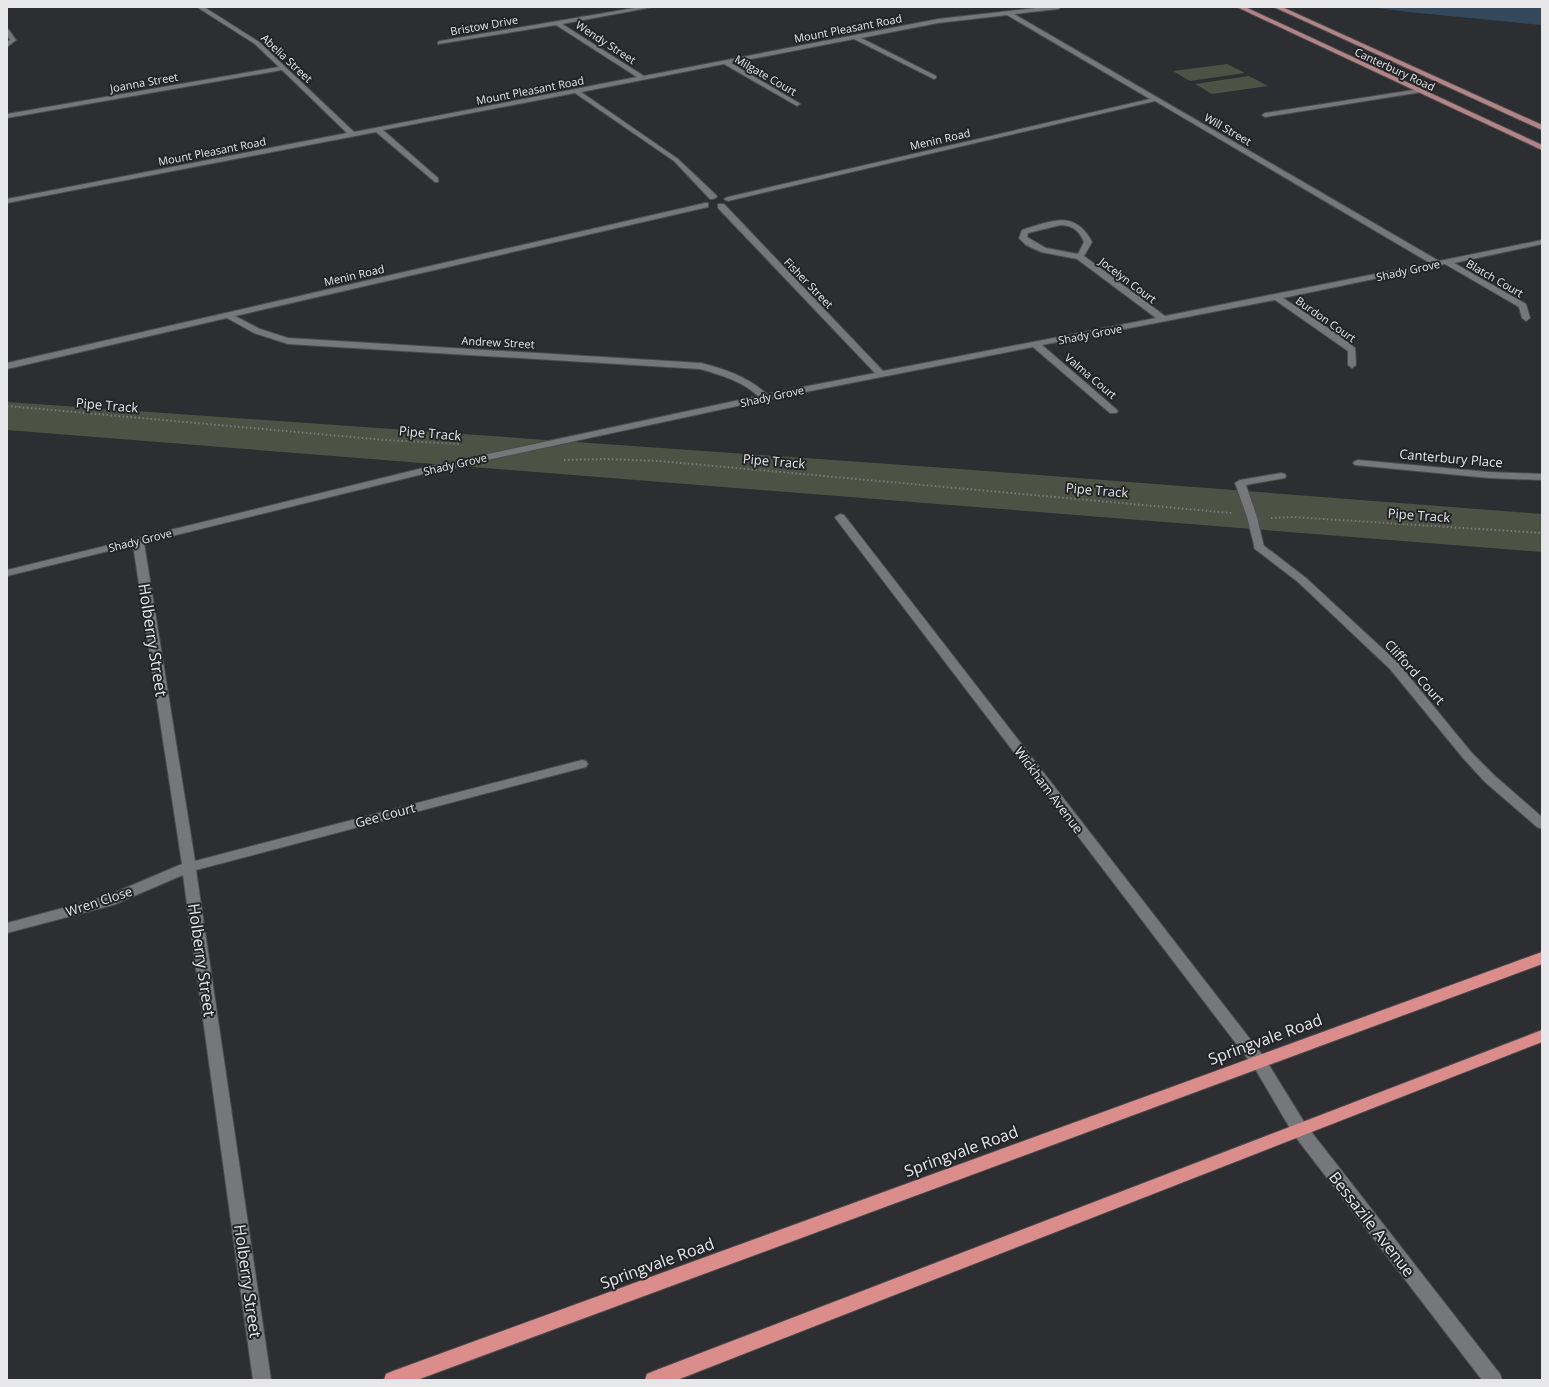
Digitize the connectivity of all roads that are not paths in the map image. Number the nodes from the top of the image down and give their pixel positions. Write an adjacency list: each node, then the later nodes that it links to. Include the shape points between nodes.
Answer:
1 (200, 7): 13 (street, Abelia Street, via 257,43)
2 (650, 7): 7 (street, Bristow Drive)
3 (1058, 7): 6 (street, Mount Pleasant Road)
4 (1240, 7): 17 (main road, Canterbury Road)
5 (1277, 7): 22 (main road, Canterbury Road)
6 (1008, 12): 9 (street, Mount Pleasant Road, via 938,21); 18 (street, Will Street)
7 (557, 23): 10 (street, Bristow Drive); 15 (street, Wendy Street)
8 (7, 31): 11 (street, via 13,40)
9 (855, 37): 12 (street, Mount Pleasant Road); 14 (street)
10 (440, 43)
11 (7, 45)
12 (725, 62): 15 (street, Mount Pleasant Road); 19 (street, Milgate Court)
13 (284, 68): 21 (street, Joanna Street); 24 (street, Abelia Street)
14 (934, 77)
15 (643, 78): 16 (street, Mount Pleasant Road)
16 (576, 91): 23 (street, Mount Pleasant Road); 27 (street, via 676,160)
17 (1420, 91): 20 (street); 25 (main road, Canterbury Road)
18 (1157, 99): 28 (street, Menin Road); 34 (street, Will Street)
19 (797, 104)
20 (1265, 115)
21 (7, 116)
22 (1542, 128)
23 (377, 129): 24 (street, Mount Pleasant Road); 26 (street)
24 (352, 134): 29 (street, Mount Pleasant Road)
25 (1542, 148)
26 (435, 180)
27 (713, 197): 28 (street); 30 (street, via 704,201)
28 (728, 199): 31 (street, via 729,203)
29 (7, 201)
30 (705, 204): 31 (street); 36 (street, Menin Road)
31 (721, 206): 42 (street, Fisher Street)
32 (1542, 242): 34 (street, Shady Grove)
33 (1080, 257): 33 (street, Jocelyn Court, via 1044,250 1023,238 1026,232 1058,222 1077,225 1082,228 1088,242); 38 (street, Jocelyn Court)
34 (1442, 263): 35 (street, Shady Grove); 37 (street, Blatch Court, via 1523,306)
35 (1276, 297): 38 (street, Shady Grove); 40 (street, Burdon Court, via 1352,350)
36 (228, 315): 41 (street, Menin Road); 43 (street, Andrew Street, via 243,326 266,336 288,341 701,366 731,375 755,387)
37 (1526, 318)
38 (1162, 319): 39 (street, Shady Grove)
39 (1035, 344): 42 (street, Shady Grove); 44 (street, Valma Court)
40 (1352, 365)
41 (7, 366)
42 (881, 374): 43 (street, Shady Grove)
43 (765, 397): 49 (street, Shady Grove, via 427,470)
44 (1113, 411)
45 (1358, 463): 47 (street, Canterbury Place, via 1489,475)
46 (1281, 476): 52 (street, Clifford Court, via 1240,483 1259,547 1302,580 1394,666 1490,779)
47 (1542, 477)
48 (840, 516): 57 (street, Wickham Avenue)
49 (138, 541): 50 (street, Shady Grove); 53 (street, Holberry Street)
50 (7, 573)
51 (582, 764): 53 (street, Gee Court)
52 (1542, 824)
53 (189, 867): 54 (street, Wren Close, via 108,901); 59 (street, Holberry Street)
54 (7, 928)
55 (1542, 958): 57 (highway, Springvale Road)
56 (1542, 1036): 58 (highway)
57 (1259, 1062): 58 (street, Bessazile Avenue); 60 (highway, Springvale Road)
58 (1300, 1130): 61 (highway); 62 (street, Bessazile Avenue)
59 (262, 1380)
60 (394, 1380)
61 (654, 1380)
62 (1493, 1380)

